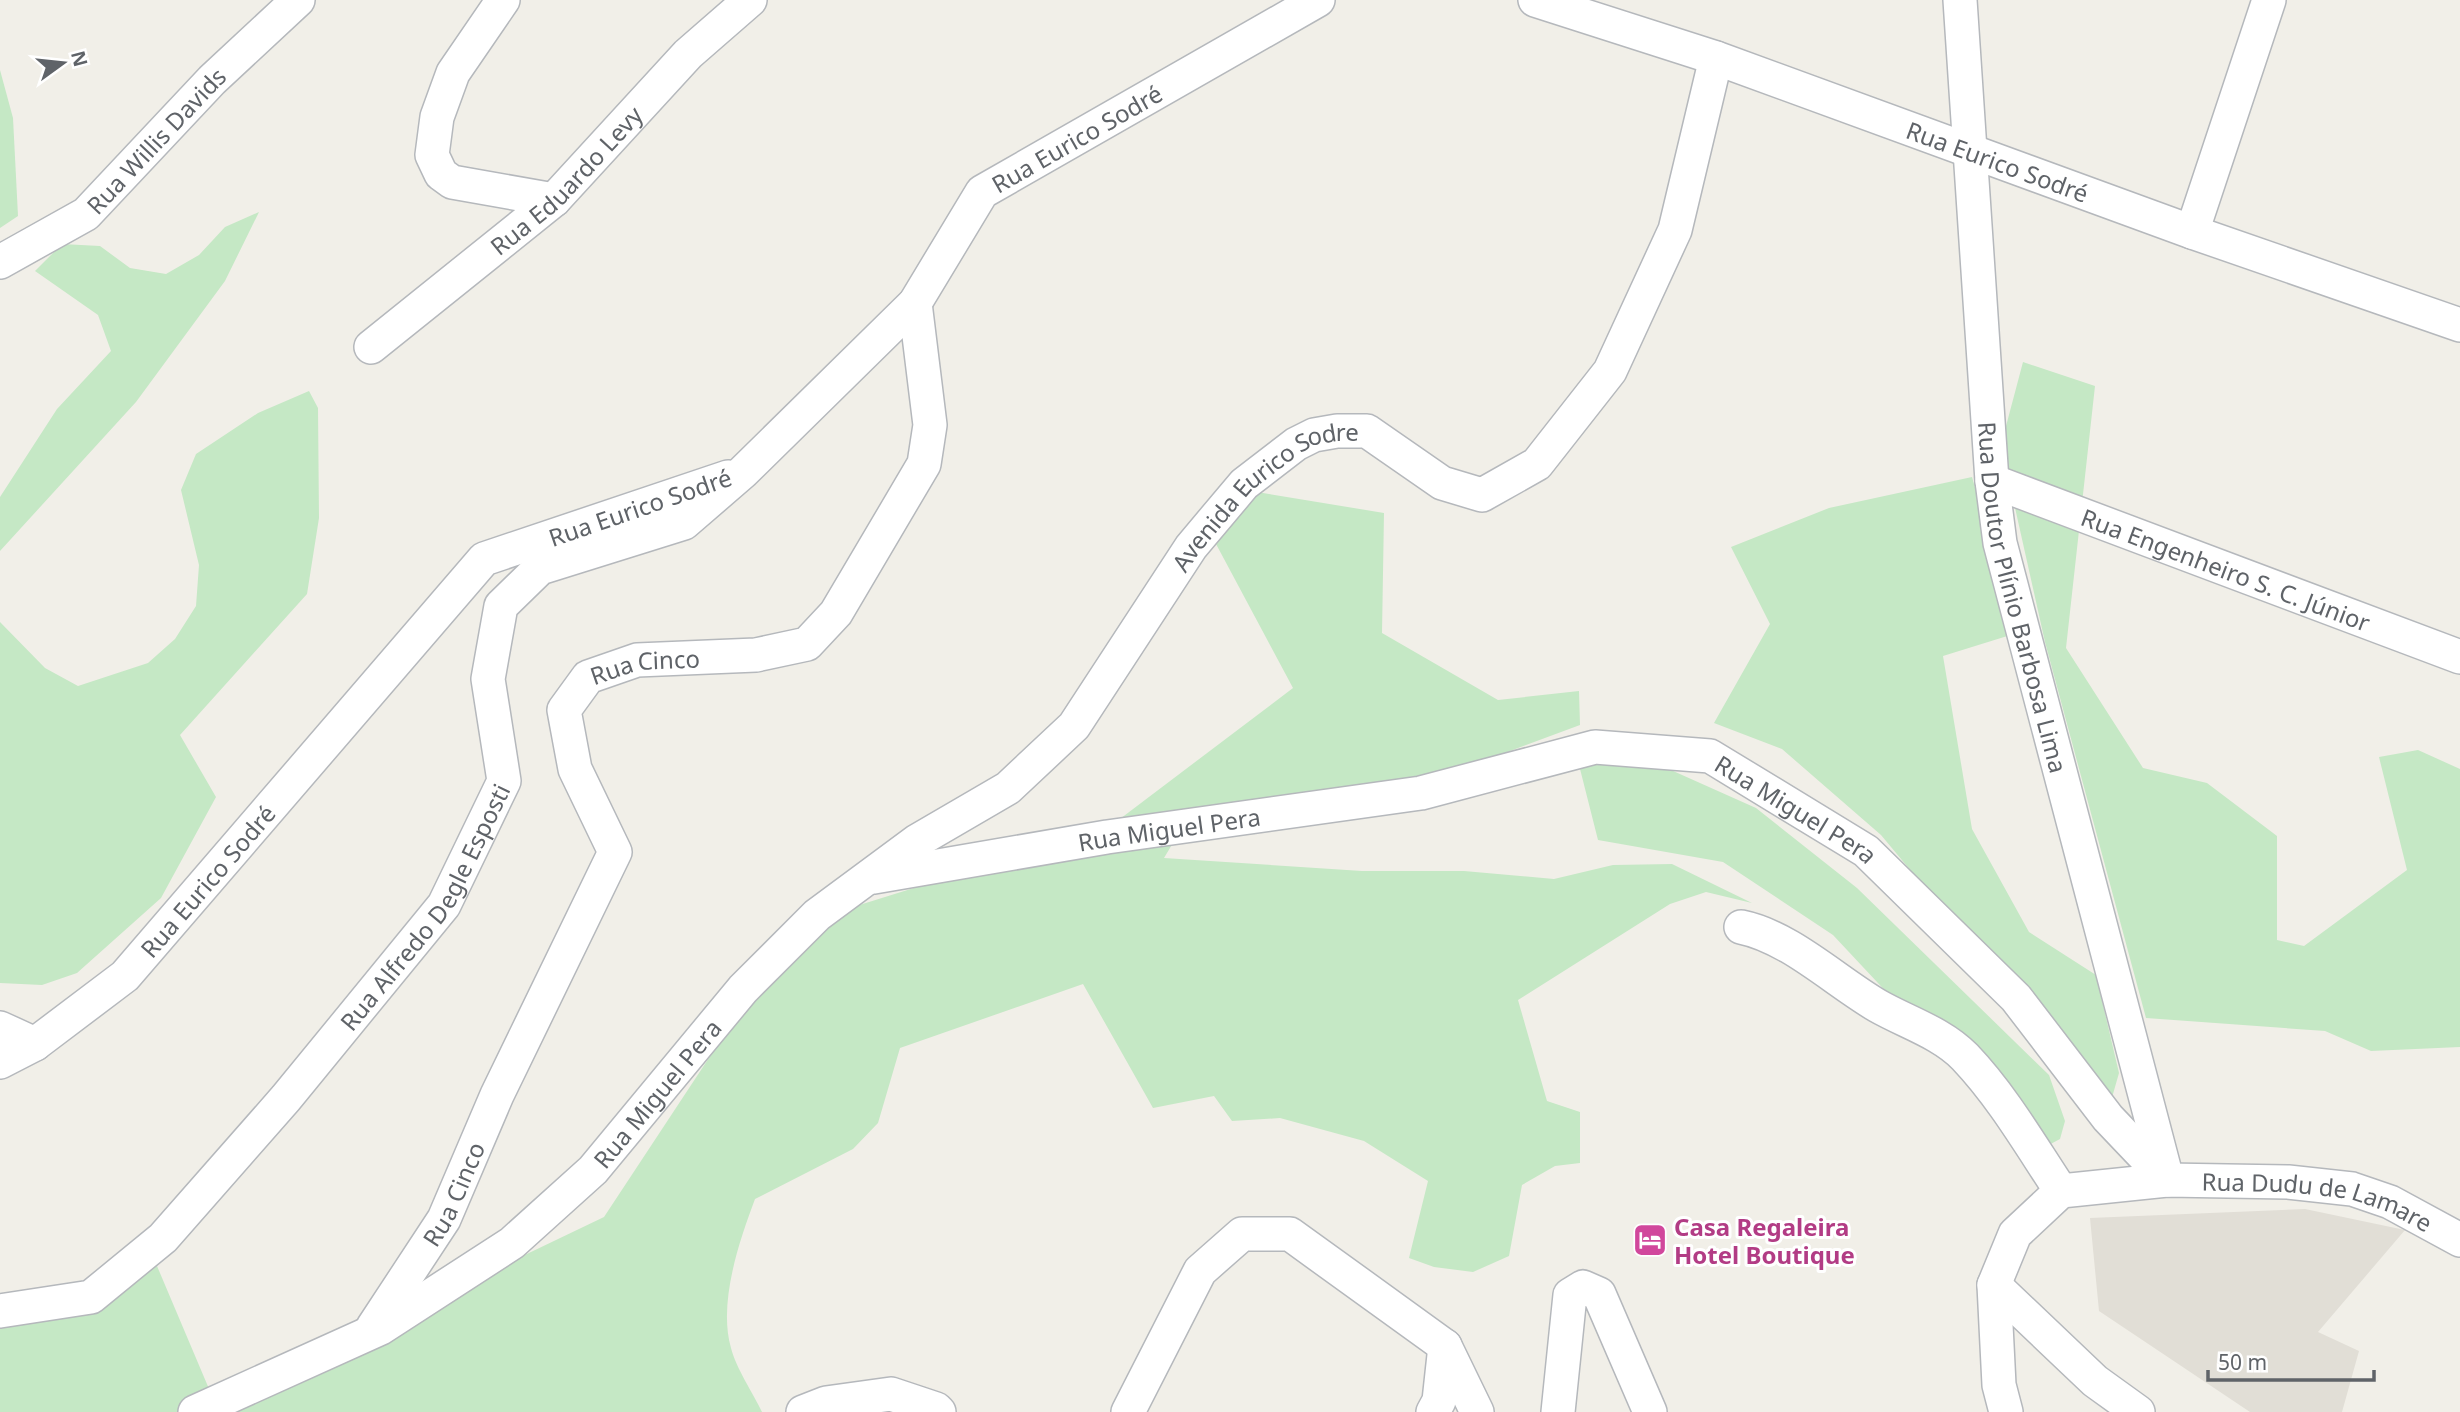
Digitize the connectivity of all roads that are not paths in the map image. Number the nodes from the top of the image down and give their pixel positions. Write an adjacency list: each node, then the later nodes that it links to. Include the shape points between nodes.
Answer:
1 (298, 0): 12 (street, Rua Willis Davids, via 212,80 86,214)
2 (502, 0): 10 (street, via 453,74 437,117 432,155 441,174 452,182)
3 (750, 0): 10 (street, Rua Eduardo Levy, via 688,54)
4 (1318, 0): 13 (street, Rua Eurico Sodré, via 982,191)
5 (1535, 0): 8 (street, Rua Eurico Sodré)
6 (1960, 0): 9 (street, Rua Doutor Plínio Barbosa Lima)
7 (2269, 0): 11 (street)
8 (1716, 58): 9 (street, Rua Eurico Sodré); 19 (street, Avenida Eurico Sodre, via 1675,230 1610,370 1537,464 1482,495 1442,483 1367,431 1314,435 1296,444 1244,484 1191,547 1074,726 1008,788 917,841)
9 (1970, 151): 11 (street, Rua Eurico Sodré); 17 (street, Rua Doutor Plínio Barbosa Lima)
10 (554, 200): 15 (street, Rua Eduardo Levy)
11 (2192, 232): 14 (street, Rua Eurico Sodré)
12 (0, 262)
13 (915, 303): 16 (street, Rua Eurico Sodré); 29 (street, Rua Cinco, via 930,425 924,464 836,613 807,643 756,656 637,660 588,677 565,710 575,769 614,852 496,1095 444,1219)
14 (2460, 325)
15 (371, 346)
16 (743, 472): 22 (street, Rua Eurico Sodré, via 484,559 125,976); 28 (street, Rua Alfredo Degle Esposti, via 684,523 540,568 501,606 488,679 503,781 444,905 286,1098 163,1238 91,1297)
17 (1992, 481): 18 (street, Rua Engenheiro S. C. Júnior); 24 (street, Rua Doutor Plínio Barbosa Lima, via 2000,542)
18 (2460, 657)
19 (867, 878): 24 (street, Rua Miguel Pera, via 1107,837 1421,793 1595,747 1710,756 1866,851 2016,998 2108,1118); 29 (street, Rua Miguel Pera, via 817,915 743,989 593,1170 512,1243)
20 (1741, 927): 25 (street, via 1769,936 1964,1056 2010,1112)
21 (0, 1028): 22 (street)
22 (35, 1044): 23 (street, Rua Eurico Sodré)
23 (0, 1062)
24 (2167, 1180): 25 (street, Rua Dudu de Lamare); 26 (street, Rua Dudu de Lamare, via 2288,1182 2352,1189 2390,1202)
25 (2061, 1191): 27 (street, via 2015,1234)
26 (2460, 1240)
27 (1994, 1285): 39 (street, via 1999,1385); 40 (street, via 2095,1381)
28 (0, 1311)
29 (368, 1334): 31 (street, Rua Miguel Pera)
30 (1445, 1346): 34 (street, via 1290,1234 1242,1234 1200,1270); 35 (street, via 1439,1401); 36 (street)
31 (195, 1412)
32 (803, 1412): 33 (street, via 826,1403 891,1394)
33 (939, 1412)
34 (1128, 1412)
35 (1433, 1412)
36 (1476, 1412)
37 (1558, 1412): 38 (street, via 1570,1295 1583,1287 1599,1294)
38 (1650, 1412)
39 (2006, 1412)
40 (2138, 1412)

